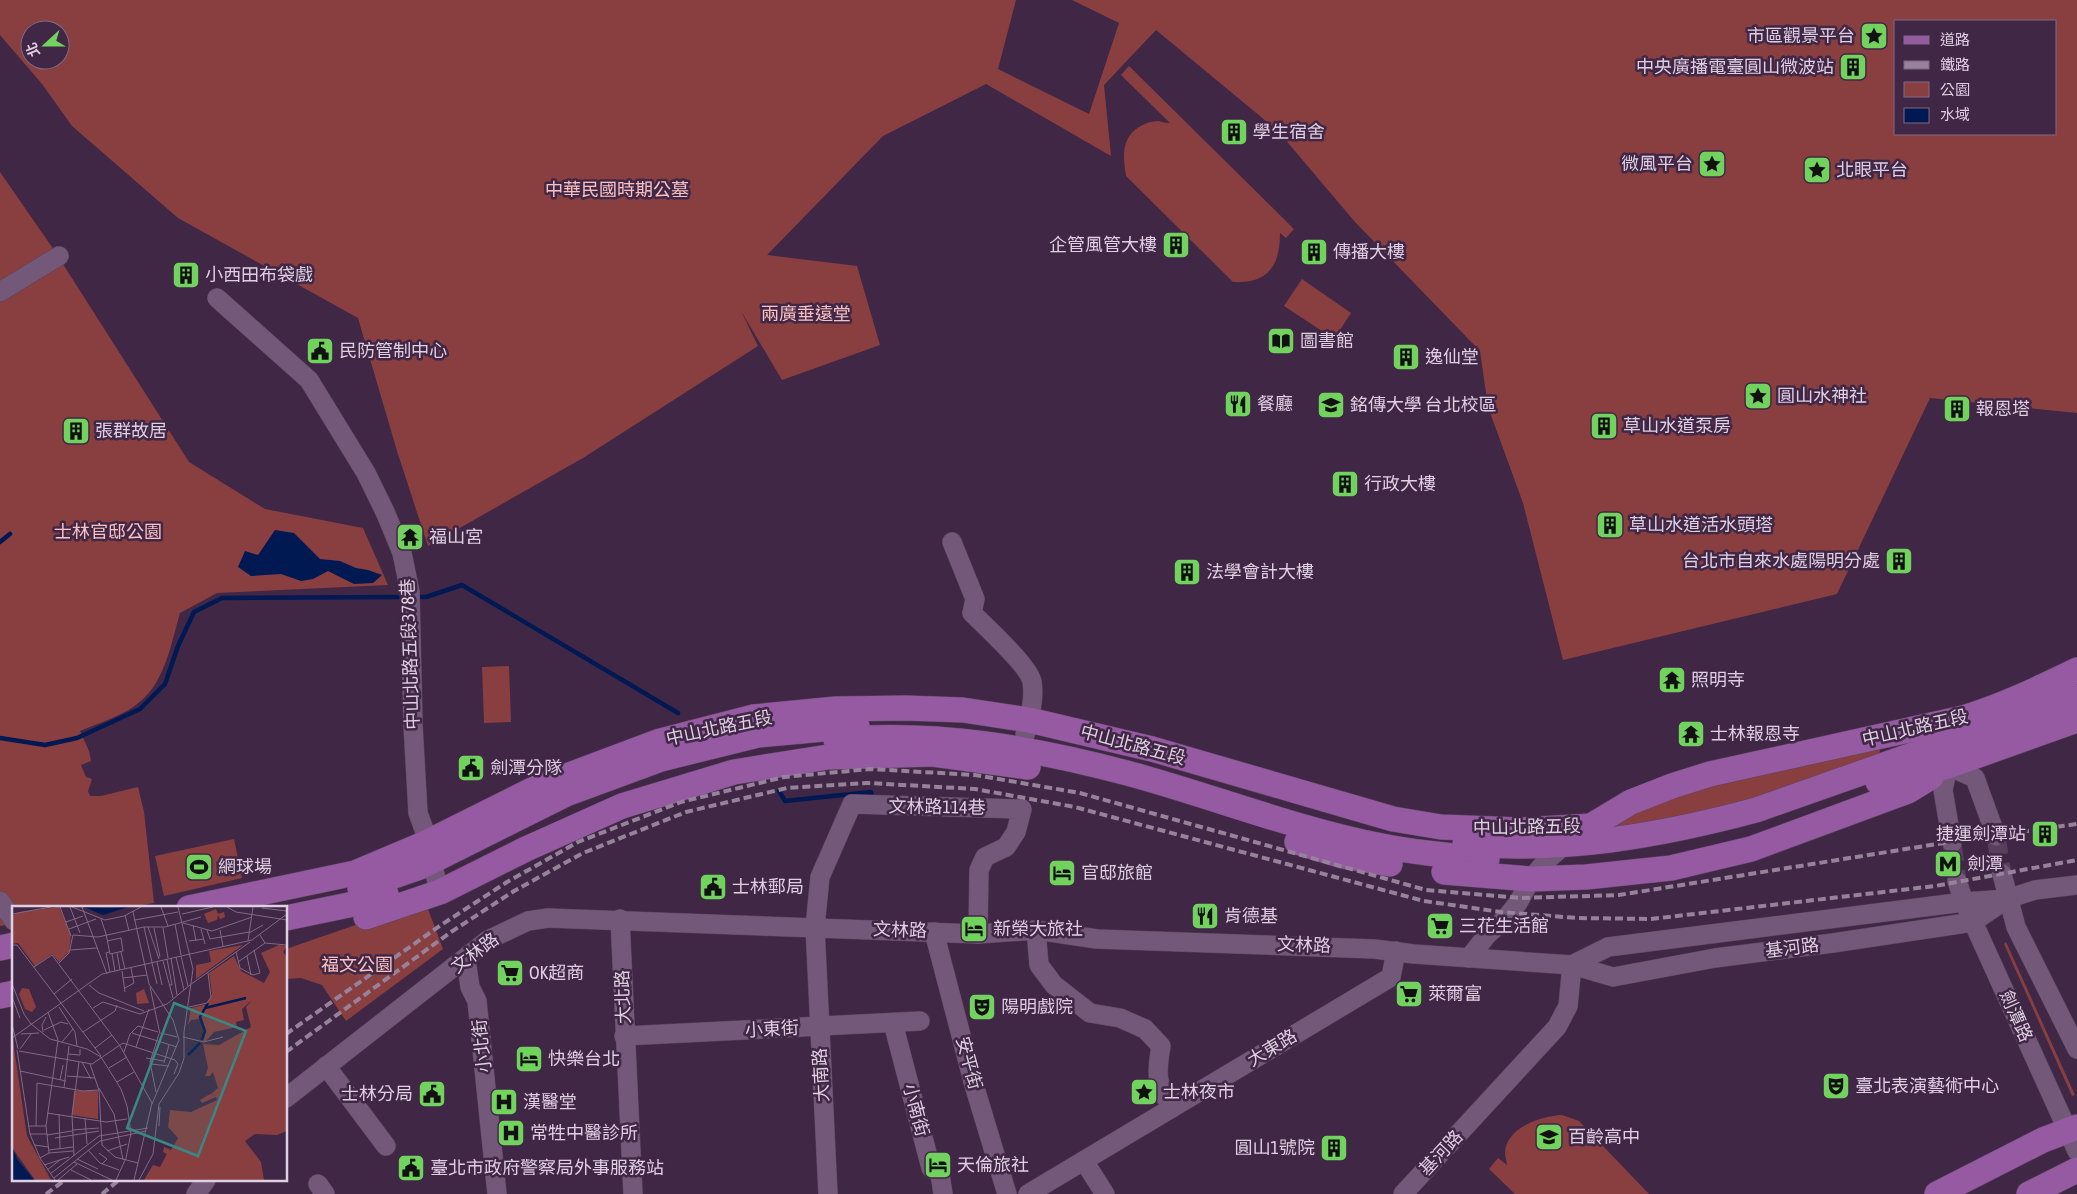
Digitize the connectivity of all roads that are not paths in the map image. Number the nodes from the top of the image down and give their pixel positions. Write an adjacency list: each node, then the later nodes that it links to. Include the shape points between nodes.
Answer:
1 (59, 256): 2 (street)
2 (0, 292)
3 (217, 298): 16 (street, 中山北路五段378巷, via 309,380 366,472 402,553 410,597 418,813)
4 (952, 542): 8 (street, via 975,599 972,613 1025,668 1032,680 1034,698)
5 (2077, 670): 9 (main road, 中山北路五段, via 1987,711)
6 (2077, 697): 9 (main road, 中山北路五段)
7 (2077, 720): 9 (main road, 中山北路五段)
8 (1027, 727): 12 (main road, 中山北路五段, via 1152,749 1393,819 1441,827 1521,830); 15 (main road, 中山北路五段, via 1131,761 1378,832); 16 (main road, 中山北路五段, via 964,710 836,709 753,717 660,741 540,786 504,806)
9 (1941, 746): 12 (main road, 中山北路五段, via 1710,774 1631,802); 13 (street, via 1975,778); 14 (street); 15 (main road, 中山北路五段, via 1756,810); 18 (main road, 中山北路五段, via 1908,791 1751,849 1662,869)
10 (761, 758): 15 (main road, 中山北路五段, via 852,738 896,737 993,744 1127,773 1381,846 1431,855 1508,860); 16 (main road, 中山北路五段, via 740,752 662,773); 18 (main road, 中山北路五段, via 934,754 1037,768 1137,794 1343,856 1433,871)
11 (852, 804): 30 (street, 大南路, via 820,877); 34 (street, 文林路114巷, via 1022,809 1016,832 1006,847 985,857 979,870)
12 (1591, 826): 15 (street)
13 (1996, 836)
14 (1952, 843)
15 (1554, 853): 18 (street)
16 (434, 868): 24 (main road, 中山北路五段, via 356,873); 25 (main road, 中山北路五段); 27 (main road, 中山北路五段, via 363,902); 33 (main road, 中山北路五段, via 367,917)
17 (2002, 874): 21 (street)
18 (1531, 879): 36 (street, via 1518,903)
19 (1958, 881): 23 (street, 劍潭路)
20 (2077, 885): 21 (street, 基河路, via 2035,890)
21 (2007, 899): 23 (street, 基河路); 29 (street, 基河路); 43 (street, via 2016,928)
22 (0, 901): 26 (street)
23 (1964, 902): 29 (street, 劍潭路); 38 (street, 基河路, via 1608,947)
24 (199, 906)
25 (276, 906)
26 (12, 918)
27 (288, 918)
28 (620, 919): 30 (street, 文林路); 37 (street, 文林路, via 548,918 528,921 488,940); 42 (street, 大北路)
29 (1973, 922): 38 (street, 基河路, via 1715,958 1613,977); 47 (street, 劍潭路)
30 (815, 927): 32 (street, 文林路); 41 (street, 大南路)
31 (1036, 930): 34 (street, 文林路); 35 (street, 文林路, via 1097,939 1374,948); 46 (street, via 1039,965 1054,984 1090,1014 1120,1018 1145,1029 1161,1046 1160,1090)
32 (934, 932): 34 (street, 文林路); 57 (street, 安平街)
33 (288, 934)
34 (978, 934)
35 (1396, 952): 36 (street, 文林路); 46 (street, 大東路, via 1391,977)
36 (1469, 958): 38 (street, 文林路)
37 (466, 959): 44 (street, 文林路); 53 (street, 小北街, via 470,987 477,1001)
38 (1572, 965): 60 (street, 基河路, via 1568,1006 1557,1028)
39 (920, 1021): 40 (street, 小東街)
40 (893, 1023): 41 (street, 小東街); 56 (street, 小南街, via 932,1168 940,1174)
41 (819, 1027): 42 (street, 小東街); 55 (street, 大南路)
42 (624, 1036): 54 (street, 大北路)
43 (2077, 1049)
44 (326, 1066): 45 (street, 文林路); 48 (street)
45 (288, 1096)
46 (1172, 1108): 49 (street, 大東路)
47 (2074, 1136): 61 (main road, via 2043,1140)
48 (386, 1146)
49 (1084, 1161): 58 (street, 大東路); 59 (street)
50 (2077, 1170): 62 (main road)
51 (205, 1182): 52 (street)
52 (196, 1194)
53 (496, 1194)
54 (634, 1194)
55 (828, 1194)
56 (944, 1194)
57 (1007, 1194)
58 (1028, 1194)
59 (1104, 1194)
60 (1403, 1194)
61 (1937, 1194)
62 (2029, 1194)

